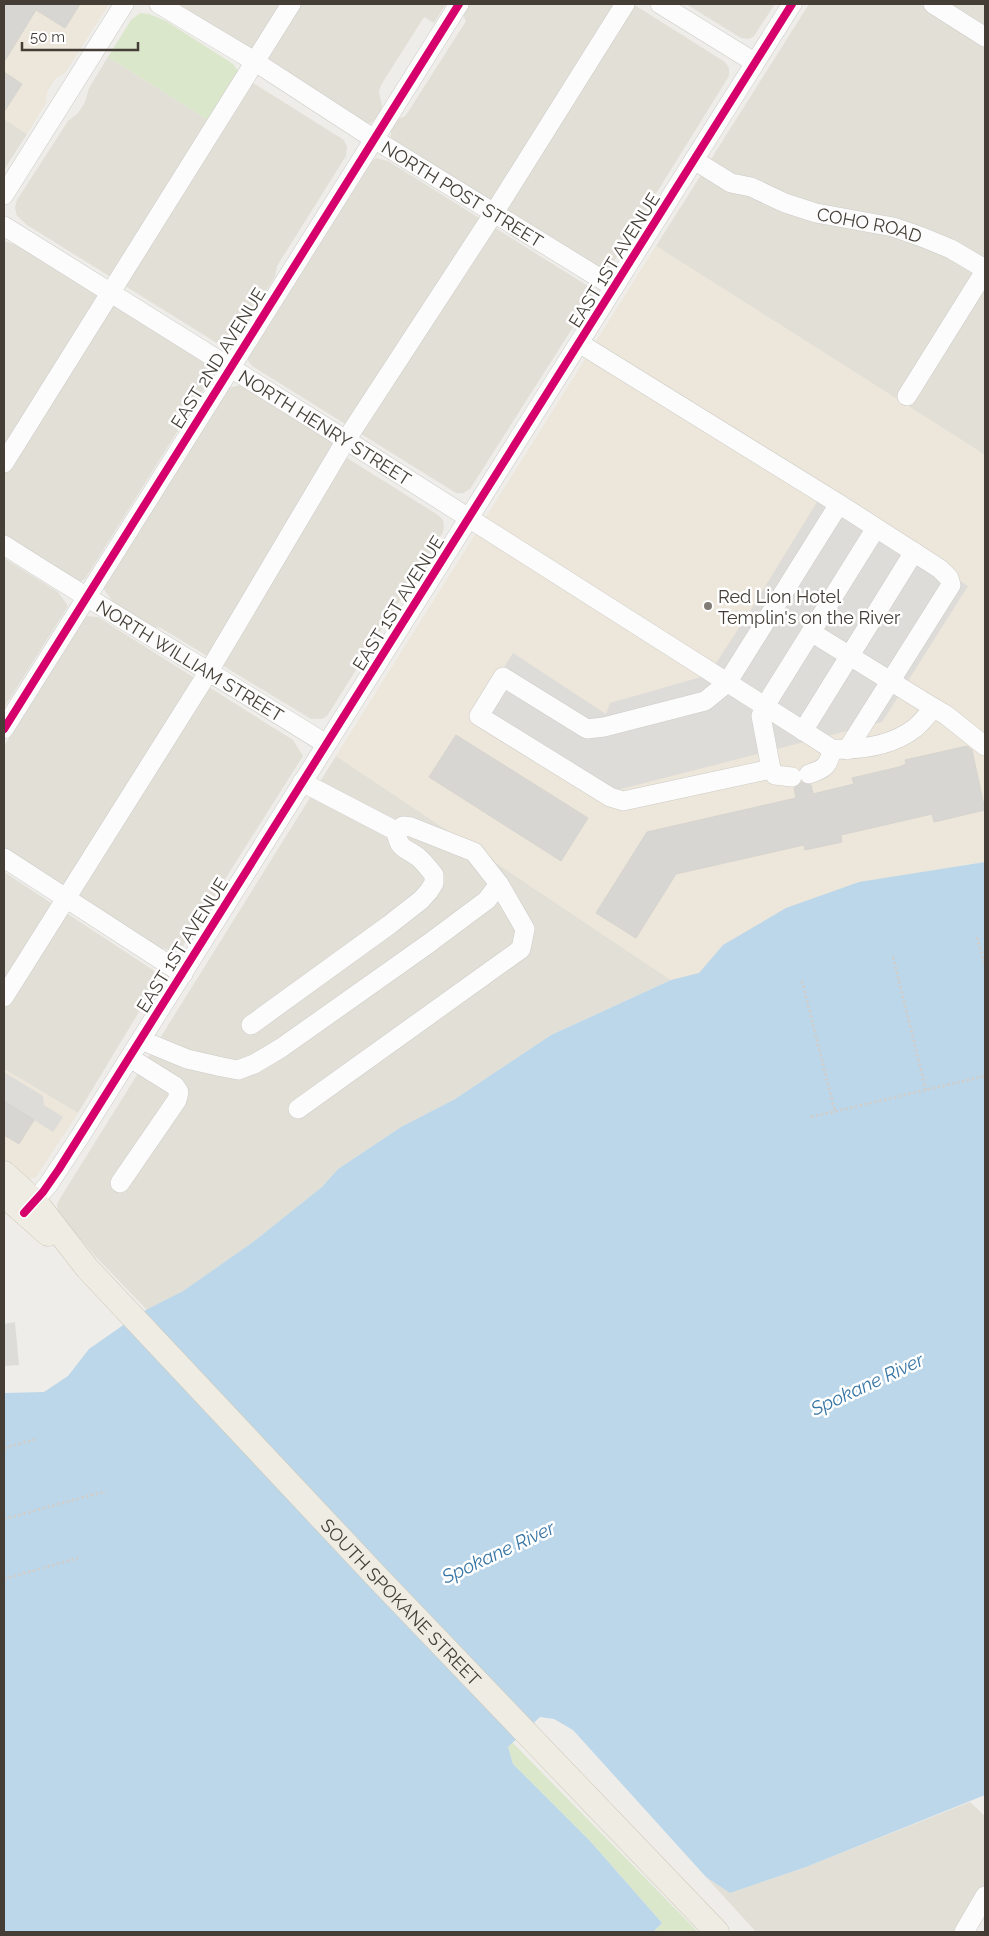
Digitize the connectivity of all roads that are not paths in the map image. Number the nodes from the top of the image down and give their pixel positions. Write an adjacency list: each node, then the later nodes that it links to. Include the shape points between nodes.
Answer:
1 (124, 4): 14 (street)
2 (159, 4): 10 (street, NORTH POST STREET)
3 (290, 4): 10 (street)
4 (458, 4): 12 (street, EAST 2ND AVENUE)
5 (625, 4): 15 (street)
6 (660, 4): 11 (street)
7 (792, 4): 11 (street, EAST 1ST AVENUE)
8 (933, 4): 9 (street)
9 (985, 37)
10 (254, 61): 12 (street, NORTH POST STREET); 19 (street)
11 (754, 62): 13 (street, EAST 1ST AVENUE)
12 (374, 140): 15 (street, NORTH POST STREET); 21 (street, EAST 2ND AVENUE)
13 (697, 156): 17 (street, COHO ROAD, via 731,183 751,187 816,213 893,227 951,249); 18 (street, EAST 1ST AVENUE)
14 (4, 195)
15 (494, 213): 18 (street, NORTH POST STREET); 23 (street)
16 (4, 226): 19 (street, NORTH HENRY STREET)
17 (985, 270): 22 (street)
18 (614, 287): 20 (street, EAST 1ST AVENUE)
19 (109, 292): 21 (street, NORTH HENRY STREET); 24 (street)
20 (579, 343): 25 (street); 26 (street, EAST 1ST AVENUE)
21 (230, 367): 23 (street, NORTH HENRY STREET); 30 (street, EAST 2ND AVENUE)
22 (906, 396)
23 (346, 440): 26 (street, NORTH HENRY STREET); 33 (street)
24 (4, 463)
25 (839, 504): 27 (street); 35 (street)
26 (468, 518): 35 (street, NORTH HENRY STREET); 40 (street, EAST 1ST AVENUE)
27 (876, 528): 29 (street); 31 (street)
28 (4, 545): 30 (street, NORTH WILLIAM STREET)
29 (914, 552): 32 (street); 34 (street, via 940,569 951,585)
30 (85, 597): 33 (street, NORTH WILLIAM STREET); 38 (street, EAST 2ND AVENUE)
31 (811, 632): 32 (street); 36 (street)
32 (850, 656): 34 (street); 39 (street)
33 (210, 671): 40 (street, NORTH WILLIAM STREET); 48 (street)
34 (890, 681): 37 (street); 42 (street)
35 (727, 683): 36 (street, NORTH HENRY STREET); 43 (street, via 705,701 587,729 503,677 479,716 610,797 623,801)
36 (765, 706): 39 (street, NORTH HENRY STREET); 43 (street, via 761,716)
37 (934, 708): 41 (street); 42 (street, via 914,728 890,742)
38 (4, 729)
39 (803, 731): 42 (street, NORTH HENRY STREET)
40 (326, 744): 44 (street, EAST 1ST AVENUE)
41 (985, 746)
42 (840, 750): 43 (street, via 820,771 801,776 775,775)
43 (771, 769)
44 (302, 782): 45 (street); 49 (street, EAST 1ST AVENUE)
45 (396, 831): 47 (street, via 403,826 411,827 474,852); 51 (street, via 401,847 418,858 434,875 429,891 389,925)
46 (4, 858): 48 (street)
47 (499, 884): 52 (street, via 487,900 428,944 254,1064 238,1070 222,1067 187,1059); 54 (street, via 525,929 521,948)
48 (67, 898): 49 (street); 50 (street)
49 (183, 974): 52 (street, EAST 1ST AVENUE)
50 (4, 997)
51 (250, 1025)
52 (140, 1040): 53 (street, EAST 1ST AVENUE)
53 (130, 1058): 56 (street, via 175,1086 179,1092 177,1100); 58 (street, EAST 1ST AVENUE, via 59,1169)
54 (298, 1109)
55 (4, 1173): 58 (main road)
56 (120, 1183)
57 (4, 1195): 58 (main road)
58 (29, 1207): 60 (main road, SOUTH SPOKANE STREET)
59 (985, 1896): 61 (street)
60 (717, 1932)
61 (964, 1932)

